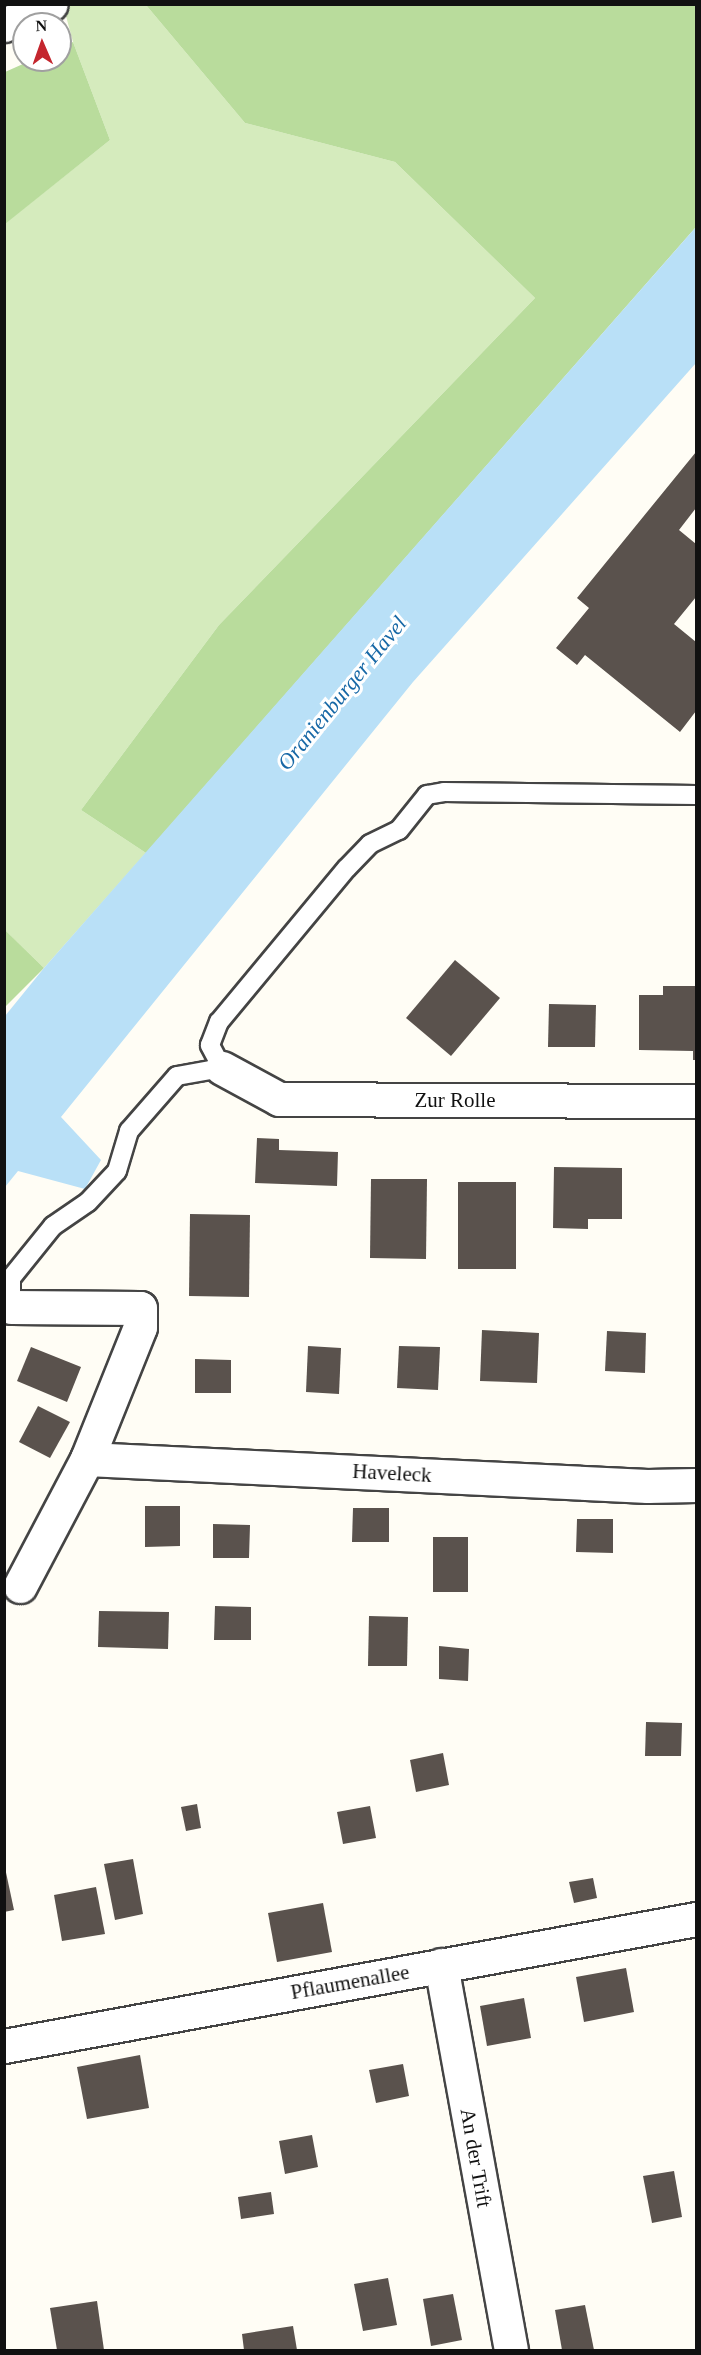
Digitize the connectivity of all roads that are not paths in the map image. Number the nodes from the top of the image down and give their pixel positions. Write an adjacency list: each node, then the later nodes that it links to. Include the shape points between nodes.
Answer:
1 (51, 4): 2 (street)
2 (4, 25)
3 (696, 795): 4 (lane, via 427,795 399,830 370,844 347,868 219,1022 210,1045)
4 (222, 1068): 5 (street, Zur Rolle, via 279,1099); 6 (lane, via 177,1076 129,1131 117,1171 88,1202 53,1226 11,1278)
5 (696, 1101)
6 (11, 1307): 7 (street, via 140,1308 140,1327)
7 (87, 1459): 8 (street, Haveleck, via 647,1486); 9 (street)
8 (696, 1485)
9 (20, 1586)
10 (696, 1919): 11 (street, Pflaumenallee)
11 (441, 1965): 12 (street, Pflaumenallee); 13 (street, An der Trift)
12 (4, 2046)
13 (511, 2350)

